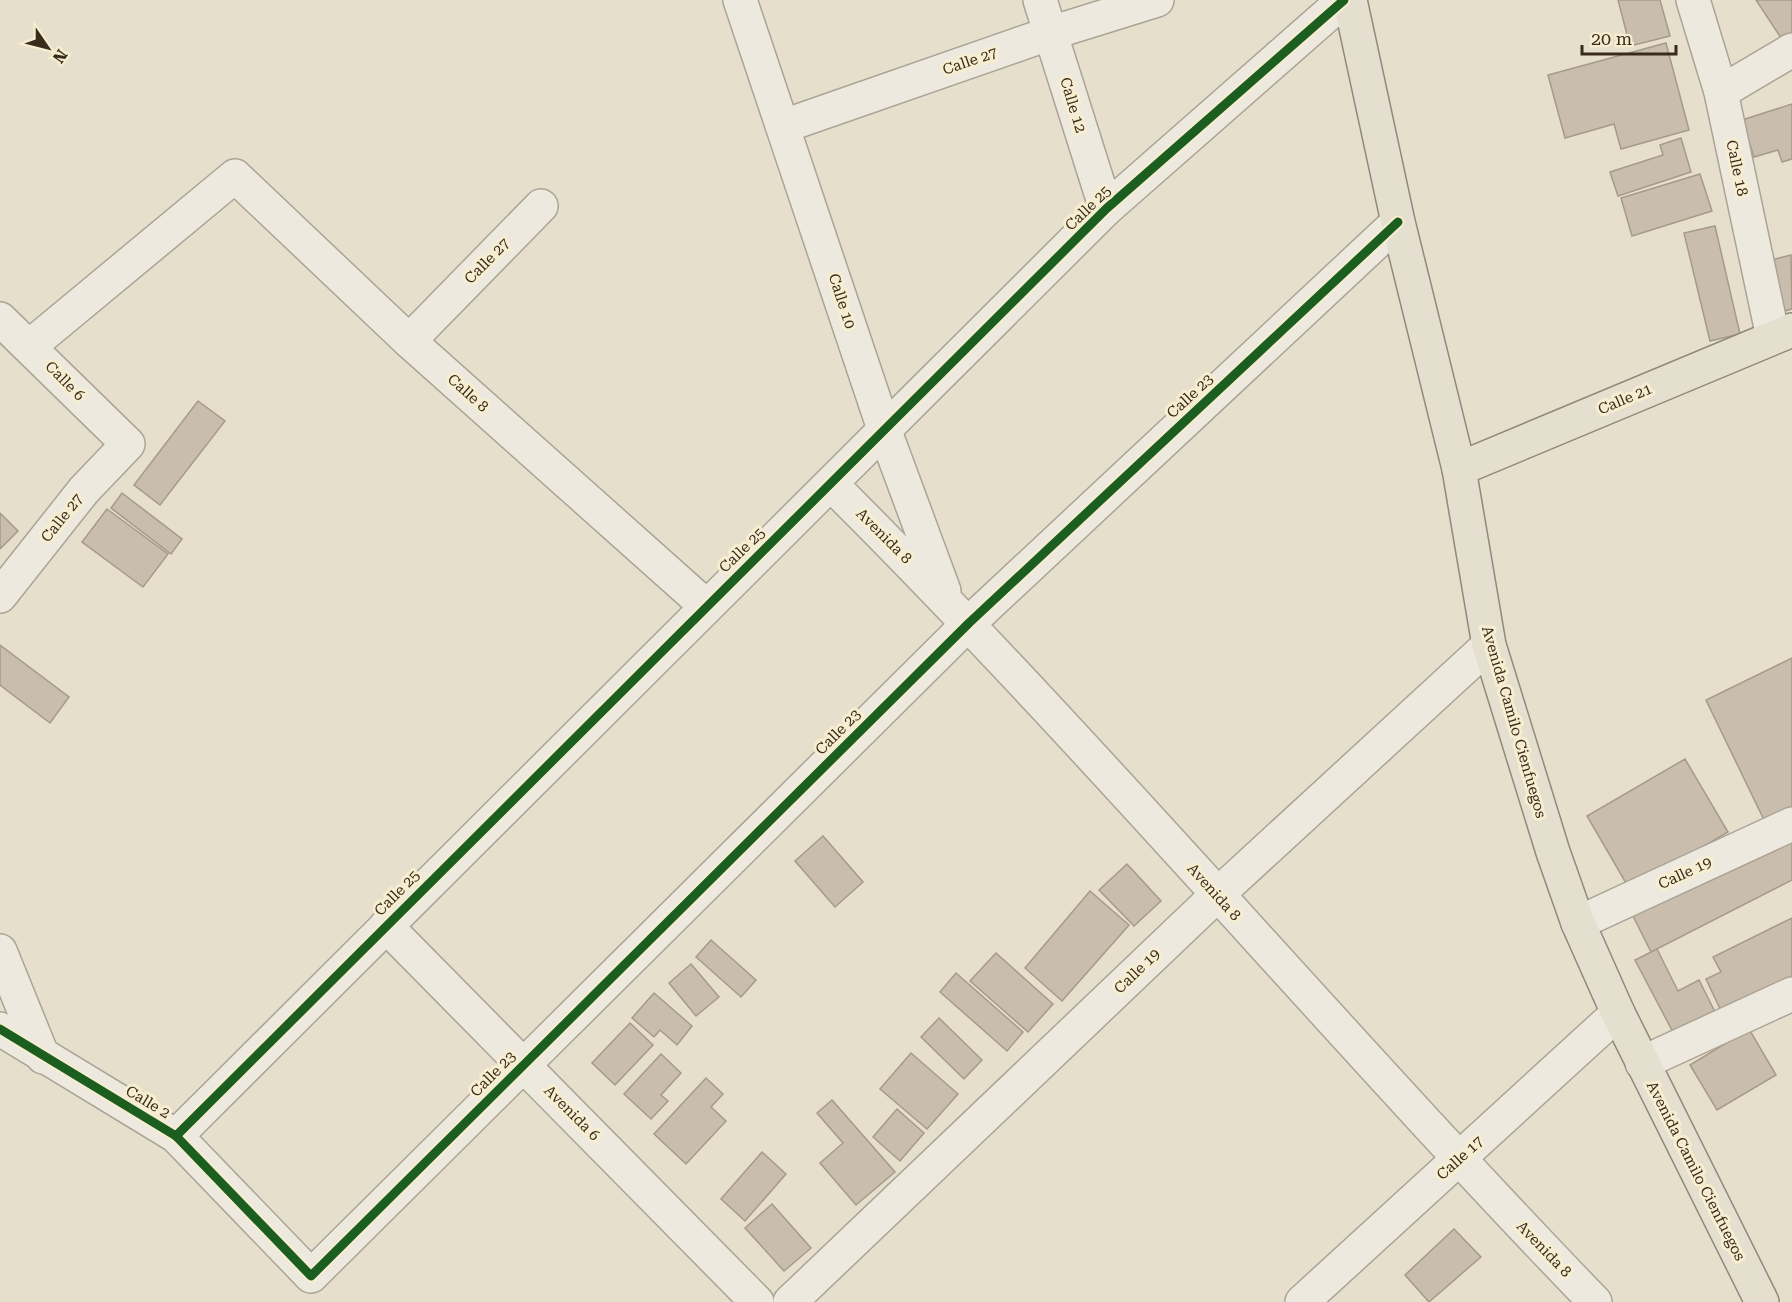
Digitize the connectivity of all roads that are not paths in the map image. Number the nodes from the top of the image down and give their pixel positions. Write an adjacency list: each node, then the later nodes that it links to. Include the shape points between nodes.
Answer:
1 (740, 0): 10 (street, Calle 10)
2 (1040, 0): 7 (street, Calle 12)
3 (1156, 0): 7 (street, Calle 27)
4 (1344, 0): 12 (street, Calle 25)
5 (1350, 0): 13 (main road, Avenida Camilo Cienfuegos)
6 (1693, 0): 9 (street, Calle 18)
7 (1051, 33): 10 (street, Calle 27); 12 (street, Calle 12)
8 (1792, 50): 9 (street)
9 (1721, 92): 15 (street, Calle 18)
10 (784, 126): 18 (street, Calle 10)
11 (541, 206): 16 (street, Calle 27)
12 (1106, 209): 18 (street, Calle 25)
13 (1398, 222): 20 (main road, Avenida Camilo Cienfuegos); 24 (street, Calle 23)
14 (0, 319): 17 (street, Calle 6)
15 (1783, 334): 20 (main road, Calle 21)
16 (409, 340): 17 (street, Calle 8, via 235,176); 23 (street, Calle 8)
17 (30, 346): 19 (street, Calle 6)
18 (885, 429): 21 (street, Calle 25); 24 (street, Calle 10)
19 (128, 444): 22 (street, Calle 27, via 84,490)
20 (1459, 469): 25 (main road, Avenida Camilo Cienfuegos)
21 (832, 484): 23 (street, Calle 25); 24 (street, Avenida 8)
22 (0, 596)
23 (706, 606): 29 (street, Calle 25)
24 (958, 612): 27 (street, Avenida 8); 36 (street, Calle 23)
25 (1489, 645): 27 (street, Calle 19); 28 (main road, Avenida Camilo Cienfuegos, via 1552,852)
26 (1792, 824): 28 (street, Calle 19)
27 (1217, 895): 38 (street, Avenida 8); 41 (street, Calle 19)
28 (1578, 923): 32 (main road, Avenida Camilo Cienfuegos)
29 (386, 926): 36 (street, Avenida 6); 37 (street, Calle 25)
30 (0, 951): 34 (street)
31 (1792, 994): 35 (street)
32 (1618, 1014): 35 (main road, Avenida Camilo Cienfuegos); 38 (street, Calle 17)
33 (0, 1029): 34 (street, Calle 2)
34 (43, 1057): 37 (street, Calle 2)
35 (1642, 1063): 44 (main road, Avenida Camilo Cienfuegos)
36 (524, 1064): 39 (street, Calle 23); 40 (street, Avenida 6)
37 (176, 1136): 39 (street, Calle 2)
38 (1458, 1160): 42 (street, Calle 17); 43 (street, Avenida 8)
39 (310, 1276)
40 (757, 1302)
41 (790, 1302)
42 (1302, 1302)
43 (1595, 1302)
44 (1762, 1302)

